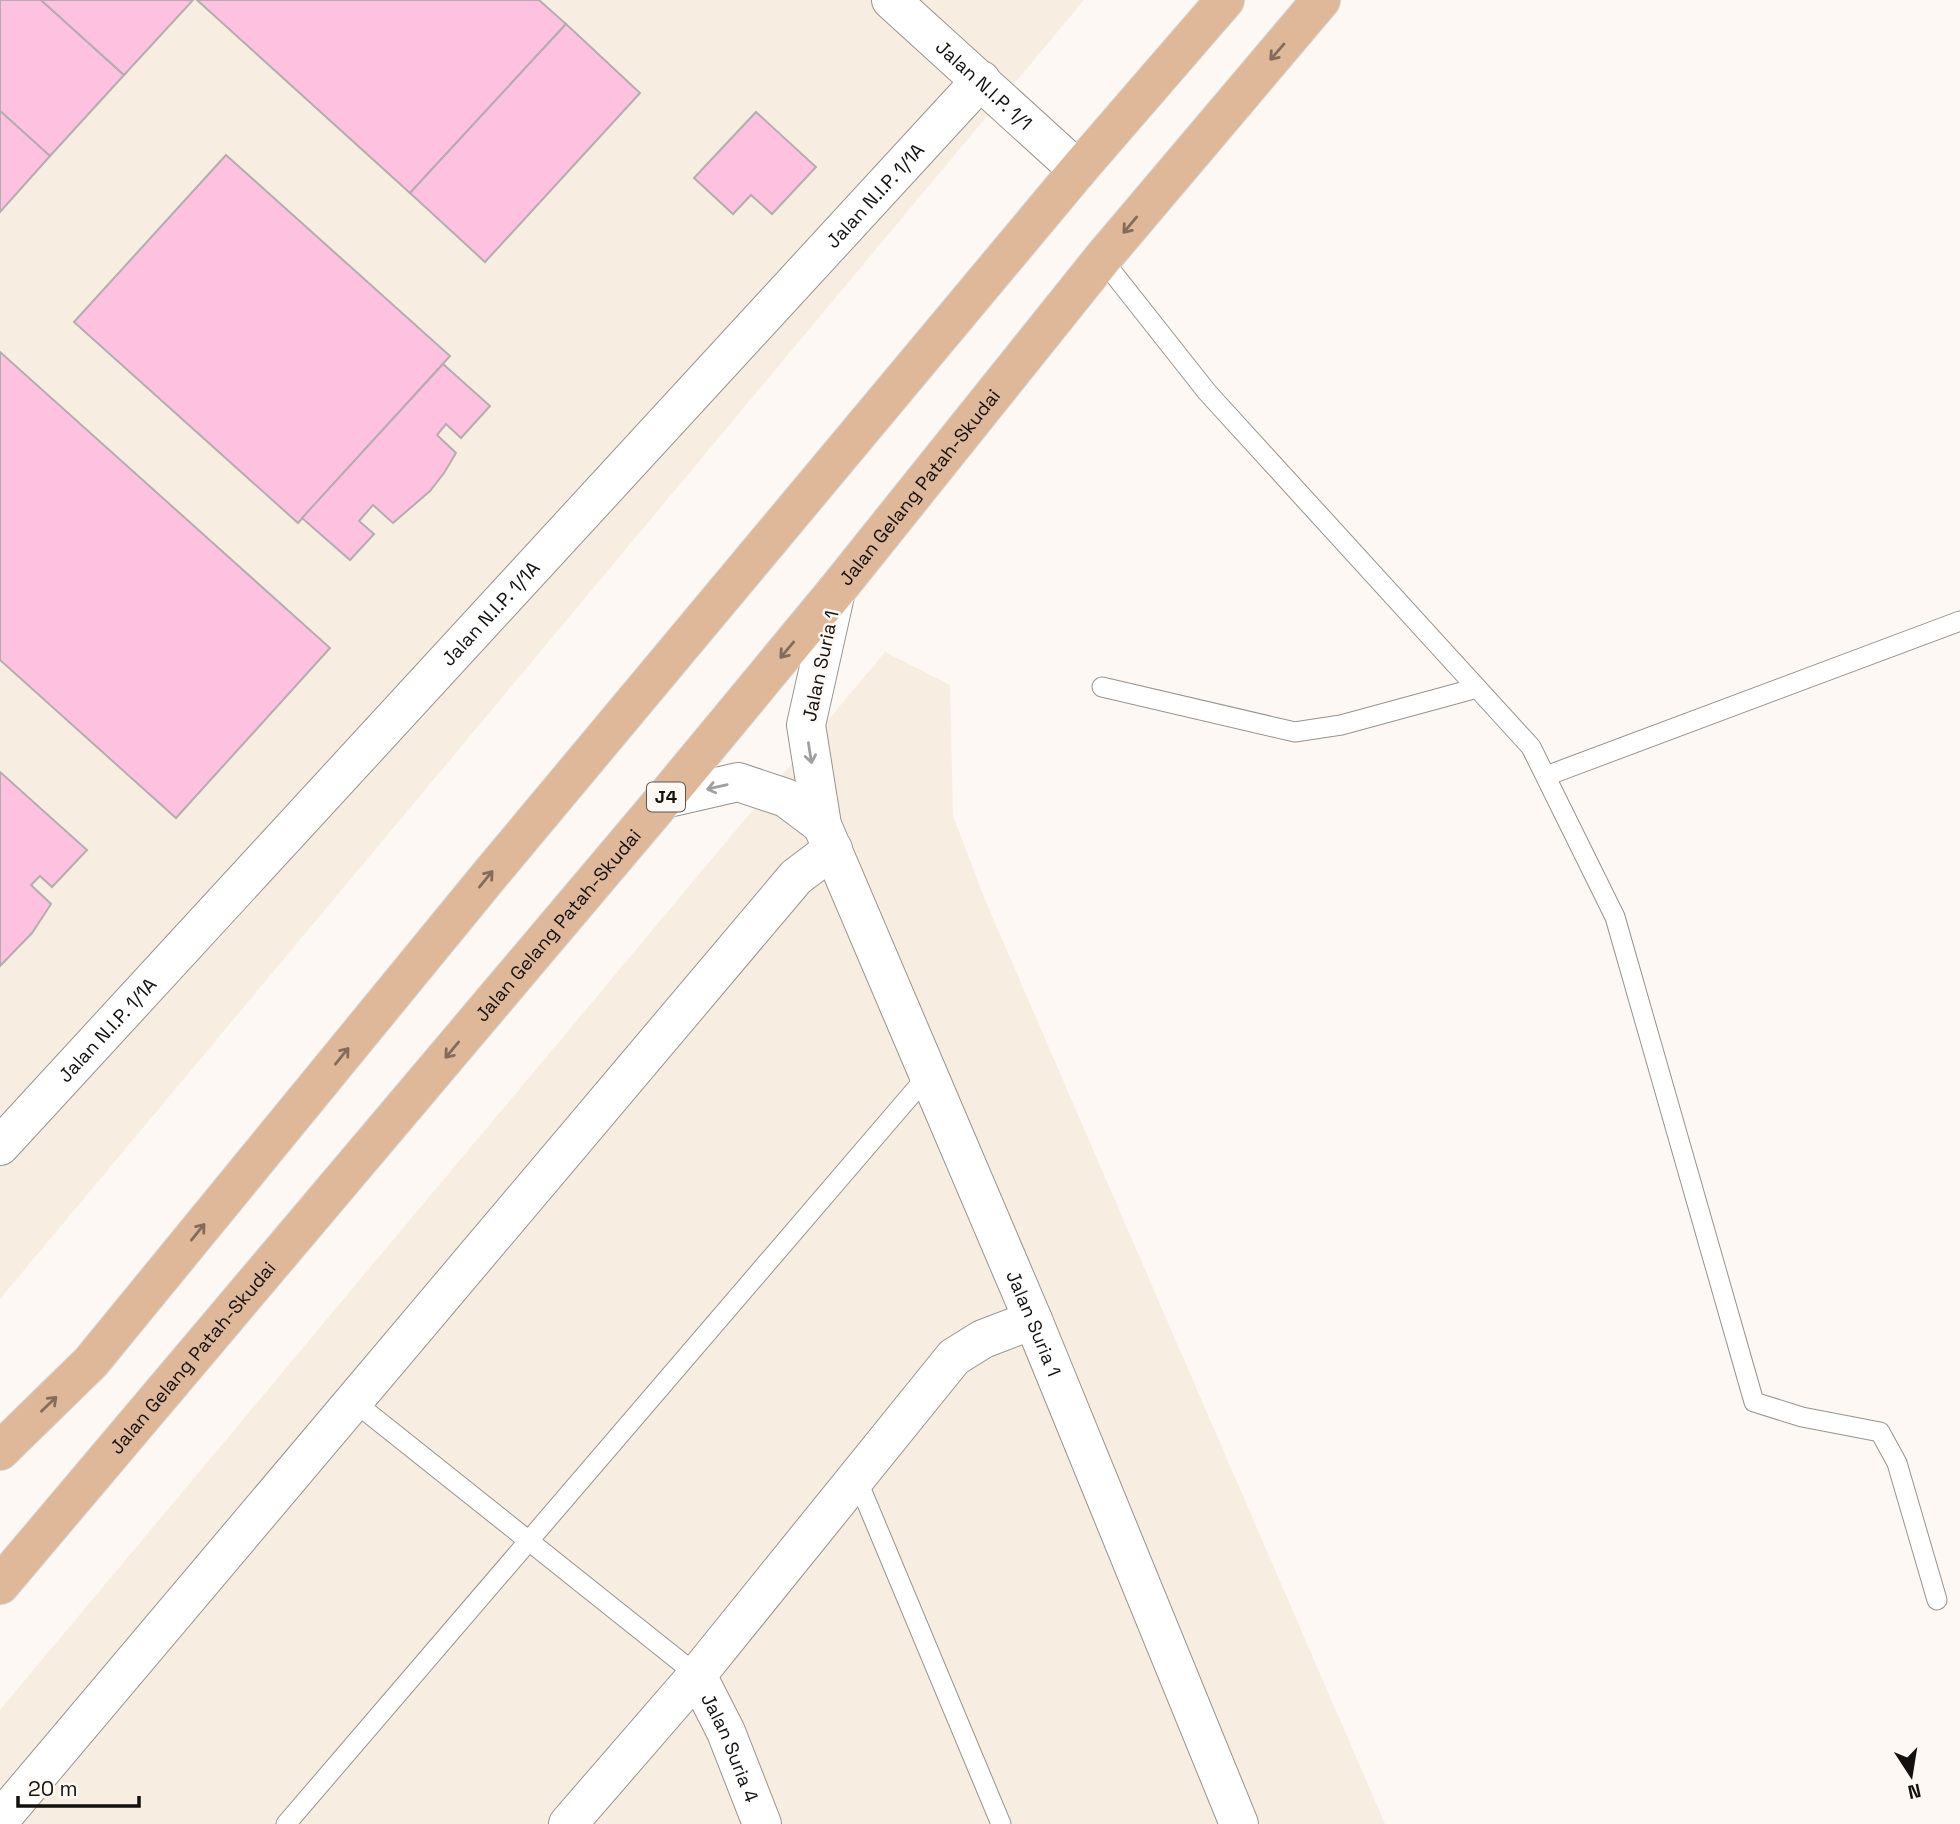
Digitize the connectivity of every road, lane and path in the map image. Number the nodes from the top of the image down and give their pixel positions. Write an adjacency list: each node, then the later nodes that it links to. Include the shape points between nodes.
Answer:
1 (891, 0): 4 (street, Jalan N.I.P. 1/1)
2 (1225, 0): 5 (main road)
3 (1321, 0): 6 (main road, Jalan Gelang Patah-Skudai / J4, one-way to 6)
4 (981, 80): 5 (street, Jalan N.I.P. 1/1); 15 (street, Jalan N.I.P. 1/1A)
5 (1078, 170): 18 (main road, one-way to 5, via 91,1362 488,877)
6 (1102, 259): 7 (main road, Jalan Gelang Patah-Skudai / J4); 10 (lane, via 1207,393)
7 (836, 591): 12 (main road, Jalan Gelang Patah-Skudai / J4, one-way to 12); 13 (street, Jalan Suria 1, one-way to 13, via 806,725)
8 (1960, 621): 11 (lane)
9 (1102, 687): 10 (lane, via 1295,732 1341,725)
10 (1477, 688): 11 (lane, via 1531,747)
11 (1546, 776): 22 (lane, via 1615,917 1754,1402 1880,1432 1896,1463)
12 (664, 799): 13 (street, one-way to 12, via 786,798 738,782); 21 (main road, Jalan Gelang Patah-Skudai / J4, one-way to 21)
13 (827, 837): 14 (street, Jalan Suria 1); 17 (street)
14 (929, 1074): 16 (street, Jalan Suria 1); 20 (lane)
15 (0, 1146)
16 (1033, 1320): 19 (street, via 983,1339 954,1357); 25 (street, Jalan Suria 1)
17 (352, 1400): 20 (lane); 24 (street)
18 (0, 1451)
19 (856, 1476): 23 (street); 29 (lane)
20 (529, 1541): 23 (lane); 26 (lane)
21 (0, 1585)
22 (1937, 1600)
23 (696, 1675): 27 (street); 28 (street, Jalan Suria 4, via 726,1732)
24 (9, 1819)
25 (1229, 1821)
26 (286, 1824)
27 (568, 1824)
28 (762, 1824)
29 (1001, 1824)

